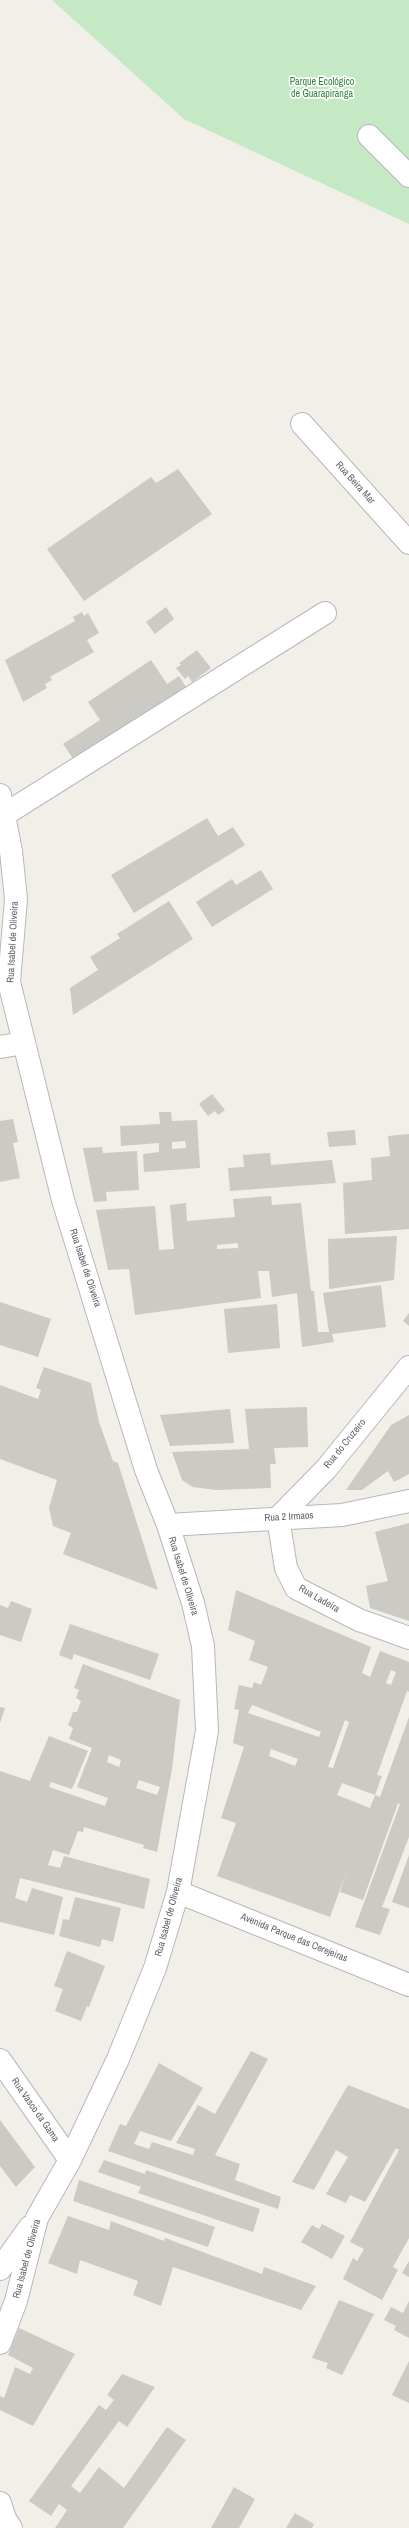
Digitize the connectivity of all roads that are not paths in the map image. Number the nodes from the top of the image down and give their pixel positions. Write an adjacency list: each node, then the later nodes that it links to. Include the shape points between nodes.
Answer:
1 (369, 136): 2 (street)
2 (409, 176)
3 (302, 424): 4 (street, Rua Beira Mar)
4 (409, 543)
5 (325, 613): 6 (street)
6 (2, 805): 7 (street, Rua Isabel de Oliveira, via 11,851)
7 (8, 902): 8 (street, Rua Isabel de Oliveira)
8 (4, 990): 9 (street, Rua Isabel de Oliveira)
9 (24, 1043): 10 (street); 14 (street, Rua Isabel de Oliveira, via 63,1200 146,1470)
10 (0, 1047)
11 (409, 1367): 13 (street, Rua do Cruzeiro, via 326,1469)
12 (409, 1501): 13 (street, Rua 2 Irmaos, via 342,1515)
13 (278, 1518): 14 (street, Rua 2 Irmaos); 15 (street, Rua Ladeira, via 286,1568 296,1588 359,1620)
14 (168, 1525): 16 (street, Rua Isabel de Oliveira, via 193,1603 203,1646 207,1731)
15 (409, 1638)
16 (178, 1892): 17 (street, Avenida Parque das Cerejeiras); 19 (street, Rua Isabel de Oliveira, via 155,1968 118,2059)
17 (409, 1985)
18 (0, 2060): 19 (street, Rua Vasco da Gama)
19 (70, 2160): 20 (street, Rua Isabel de Oliveira)
20 (37, 2218): 21 (street); 22 (street, Rua Isabel de Oliveira, via 16,2301)
21 (0, 2269)
22 (0, 2343)
23 (0, 2503): 24 (street)
24 (11, 2528)

